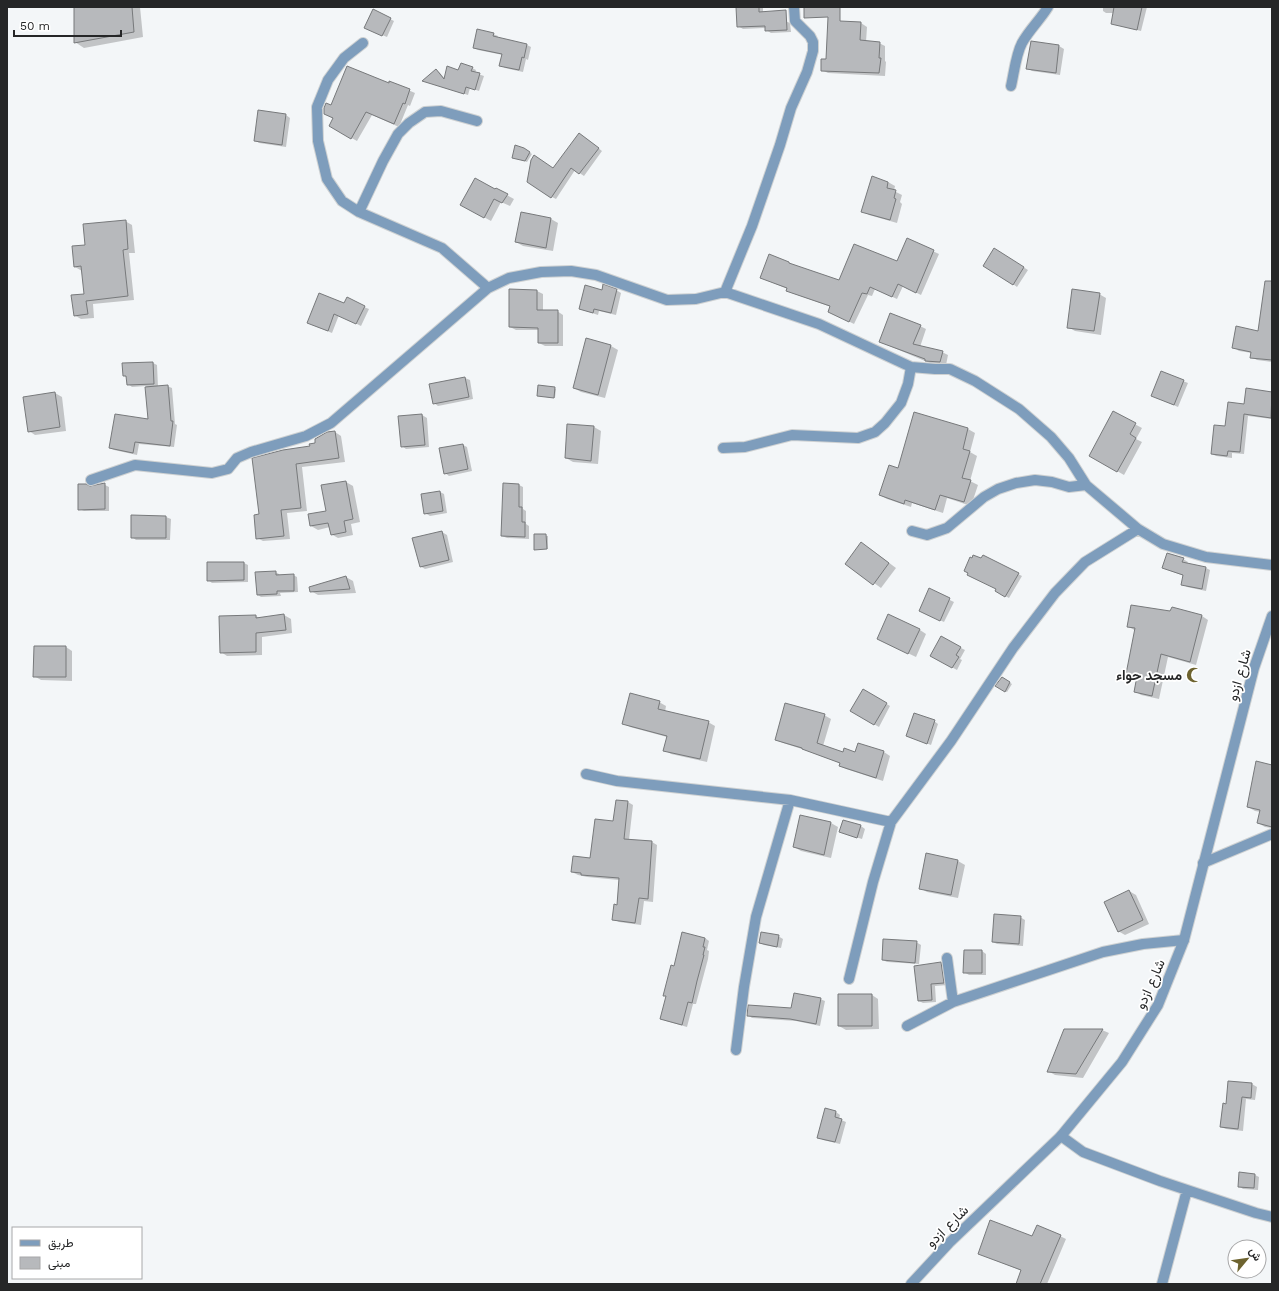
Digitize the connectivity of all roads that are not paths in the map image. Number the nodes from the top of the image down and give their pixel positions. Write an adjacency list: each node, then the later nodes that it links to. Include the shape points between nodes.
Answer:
1 (794, 7): 8 (street, via 795,21 810,36 813,51 791,108 752,226)
2 (1048, 7): 4 (street, via 1021,45)
3 (363, 43): 6 (street, via 344,58 328,80 317,107 318,141 327,179 342,201)
4 (1011, 86)
5 (477, 121): 6 (street, via 441,111 425,112 409,123 398,134)
6 (359, 212): 7 (street, via 442,248)
7 (488, 288): 8 (street, via 508,278 541,272 571,271 596,275 667,300 696,299); 11 (street, via 331,423 306,436 251,452 237,458 228,469 212,473 135,465)
8 (725, 292): 9 (street, via 819,324)
9 (912, 367): 10 (street, via 901,403 875,432 858,438 792,435 745,447); 12 (street, via 950,369 976,381 1019,409 1056,442)
10 (723, 448)
11 (91, 480)
12 (1086, 485): 13 (street); 14 (street, via 1069,487 1035,480 1016,483 984,497 947,528 927,535)
13 (1138, 529): 15 (street, via 1163,544 1206,557); 20 (street, via 1085,562 1055,593 1013,648 951,741)
14 (912, 531)
15 (1272, 565)
16 (1272, 616): 17 (street, شارع ازدو)
17 (1269, 634): 22 (street, شارع ازدو, via 1254,668)
18 (586, 774): 19 (street, via 617,781)
19 (790, 800): 20 (street); 28 (street, via 756,917)
20 (891, 822): 25 (street)
21 (1272, 834): 22 (street)
22 (1203, 863): 23 (street, شارع ازدو)
23 (1184, 940): 26 (street, via 1143,944 1103,952); 29 (street, شارع ازدو, via 1158,1006 1122,1062)
24 (947, 958): 26 (street)
25 (849, 979)
26 (953, 1002): 27 (street)
27 (907, 1026)
28 (736, 1050)
29 (1061, 1136): 30 (street, via 1083,1152); 32 (street, شارع ازدو, via 949,1243)
30 (1187, 1190): 31 (street); 33 (street)
31 (1272, 1217)
32 (911, 1284)
33 (1162, 1284)

